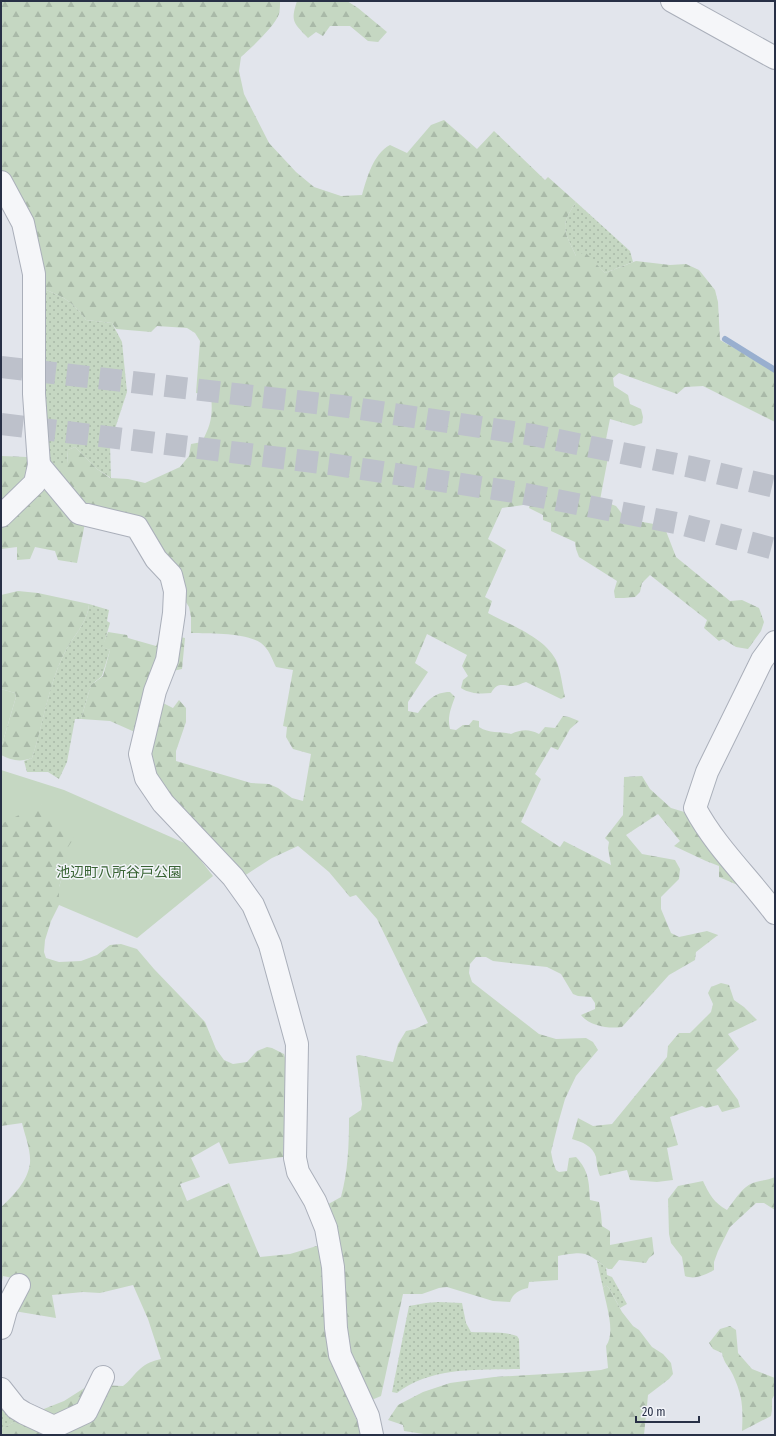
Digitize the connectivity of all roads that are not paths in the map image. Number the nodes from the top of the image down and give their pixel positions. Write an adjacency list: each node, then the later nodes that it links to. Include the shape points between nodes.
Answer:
1 (672, 1): 2 (street)
2 (775, 58)
3 (1, 182): 4 (street, via 23,223 34,274 34,394)
4 (39, 465): 5 (street, via 35,483); 13 (street, via 79,513 137,527 156,559 171,574 175,591 174,613 167,660 155,691 140,754 146,778 163,803 233,877 253,905 270,944 297,1044 295,1158 298,1172 315,1201 326,1228 340,1354 368,1416)
5 (1, 516)
6 (775, 642): 7 (street)
7 (769, 665): 8 (street, via 707,772 695,808 704,826)
8 (775, 913)
9 (19, 1285): 10 (street, via 6,1310)
10 (1, 1328)
11 (103, 1377): 12 (street, via 86,1412 54,1427 16,1408)
12 (1, 1389)
13 (372, 1435)

